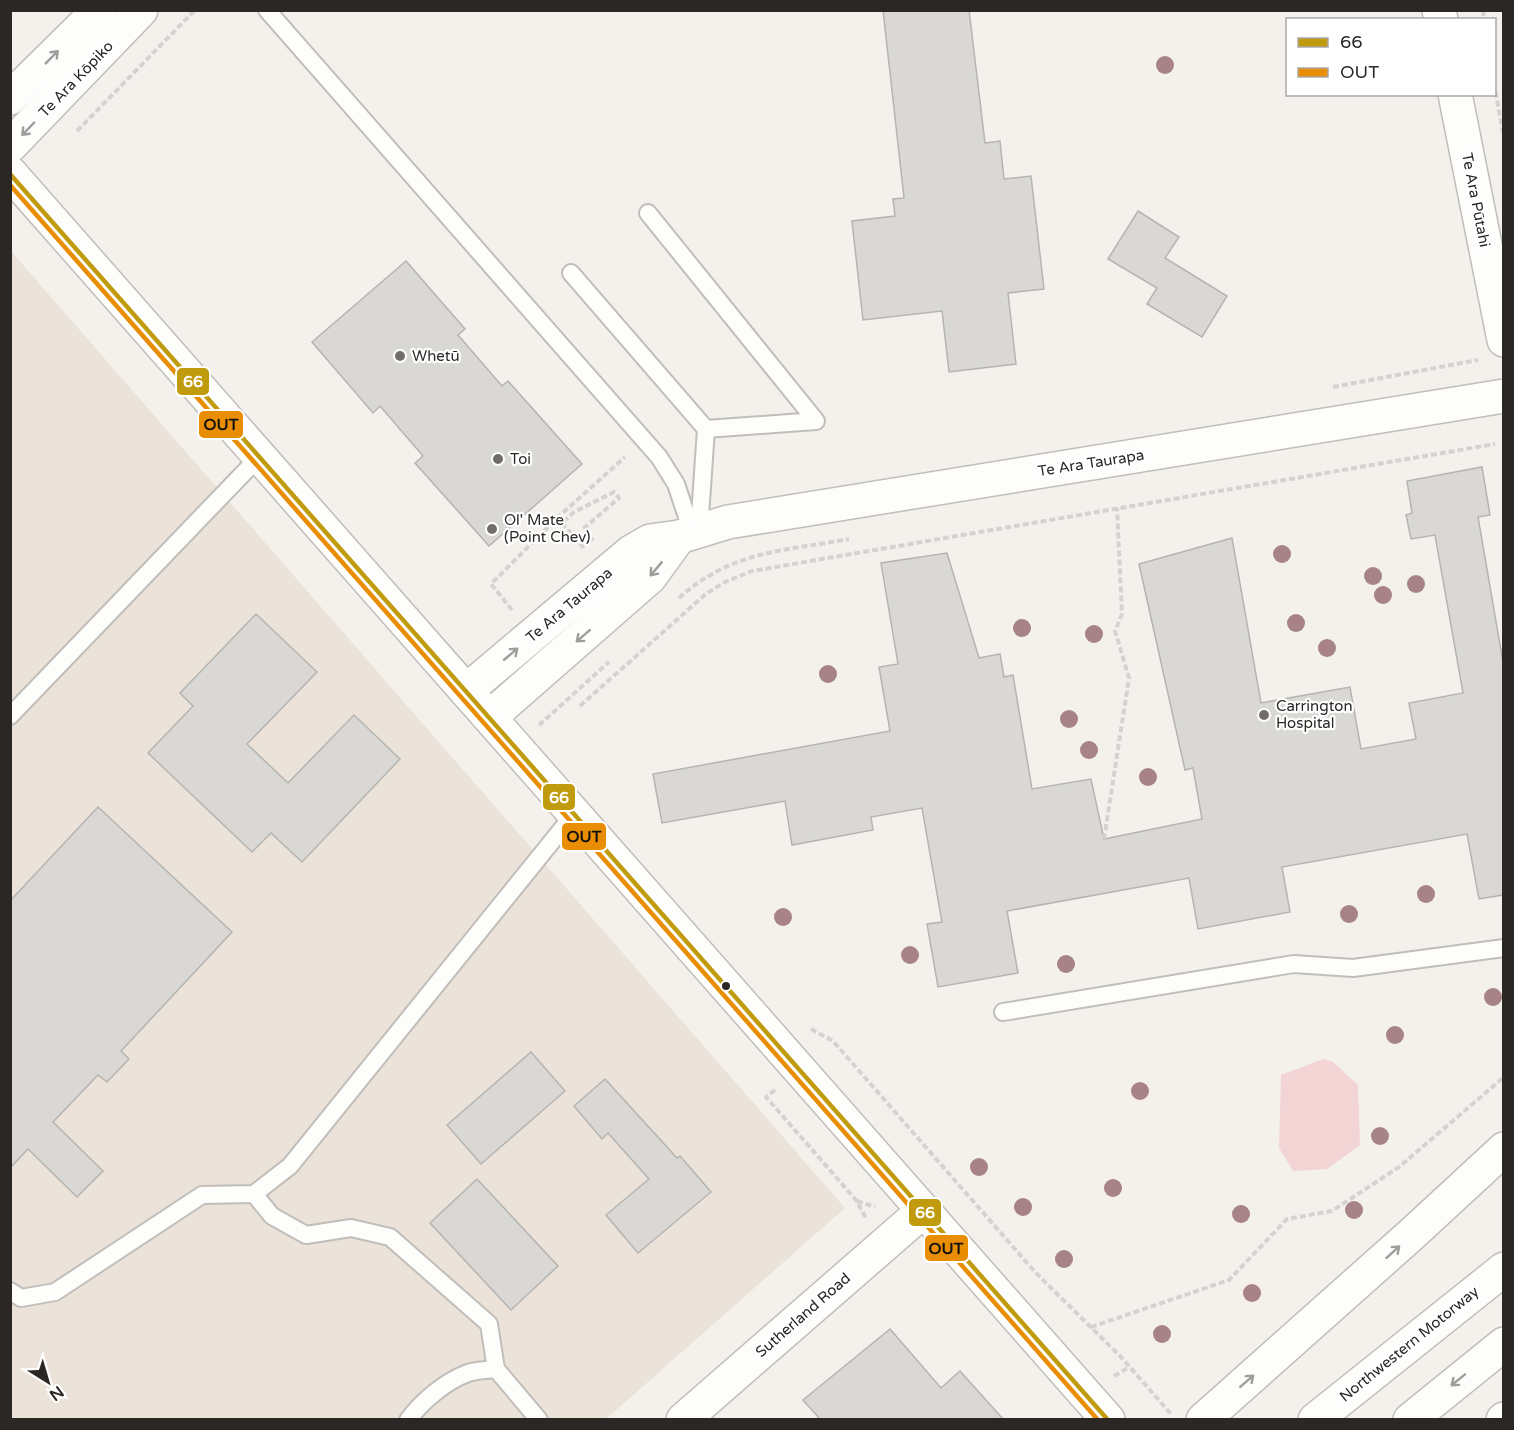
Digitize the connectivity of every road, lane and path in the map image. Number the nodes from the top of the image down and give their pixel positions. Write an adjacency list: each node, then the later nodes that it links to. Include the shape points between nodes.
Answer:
1 (99, 10): 7 (main road, one-way to 1)
2 (141, 10): 10 (main road, Te Ara Kōpiko, one-way to 10)
3 (195, 10): 8 (path)
4 (267, 10): 23 (lane, via 659,457 676,484)
5 (1496, 95): 9 (path)
6 (1455, 96): 14 (main road, Te Ara Pūtahi)
7 (10, 98)
8 (77, 131)
9 (1503, 139)
10 (10, 146)
11 (10, 173): 19 (main road)
12 (648, 213): 16 (lane, via 816,421)
13 (571, 273): 16 (lane)
14 (1503, 340)
15 (1503, 396): 23 (main road, Te Ara Taurapa, via 728,522)
16 (706, 429): 23 (lane)
17 (1495, 444): 20 (path)
18 (632, 450): 21 (path)
19 (260, 457): 30 (main road); 32 (lane)
20 (1117, 508): 31 (path, via 744,573 707,593); 36 (path, via 1122,614 1115,631 1129,678)
21 (557, 518): 22 (path); 28 (path, via 491,584)
22 (562, 523): 25 (path); 26 (path, via 574,512 614,492 619,498 583,529)
23 (690, 534): 30 (main road, Te Ara Taurapa, one-way to 23, via 631,552 650,541); 33 (main road, Te Ara Taurapa, one-way to 33, via 650,577)
24 (853, 538): 27 (path, via 740,560 699,579)
25 (578, 540)
26 (596, 543)
27 (674, 602)
28 (512, 610)
29 (614, 657): 34 (path)
30 (466, 691): 33 (main road)
31 (580, 706)
32 (10, 716)
33 (490, 717): 35 (main road)
34 (544, 721)
35 (574, 814): 43 (lane, via 290,1166); 46 (main road)
36 (1104, 839)
37 (1503, 948): 38 (lane, via 1353,968 1294,964)
38 (1003, 1012)
39 (833, 1041): 52 (path, via 1035,1272)
40 (1503, 1077): 52 (path, via 1399,1167 1332,1211 1287,1219 1229,1280)
41 (776, 1089): 44 (path, via 766,1097)
42 (1503, 1149): 55 (main road, one-way to 42, via 1403,1242)
43 (254, 1194): 50 (lane, via 202,1195 55,1292 21,1298); 54 (lane, via 272,1216 306,1235 351,1228 390,1237 489,1324)
44 (856, 1200): 45 (path, via 872,1207); 47 (path)
45 (883, 1205)
46 (923, 1211): 58 (main road, Sutherland Road); 59 (main road)
47 (863, 1213)
48 (1503, 1255): 51 (main road)
49 (1503, 1269): 51 (main road, Northwestern Motorway)
50 (10, 1291)
51 (1452, 1311): 60 (main road, Northwestern Motorway)
52 (1090, 1327): 55 (path)
53 (1503, 1344): 61 (main road, one-way to 61)
54 (496, 1369): 56 (lane, via 468,1373 441,1388); 57 (lane)
55 (1187, 1417)
56 (408, 1419)
57 (539, 1419)
58 (683, 1419)
59 (1108, 1419)
60 (1315, 1419)
61 (1410, 1419)

